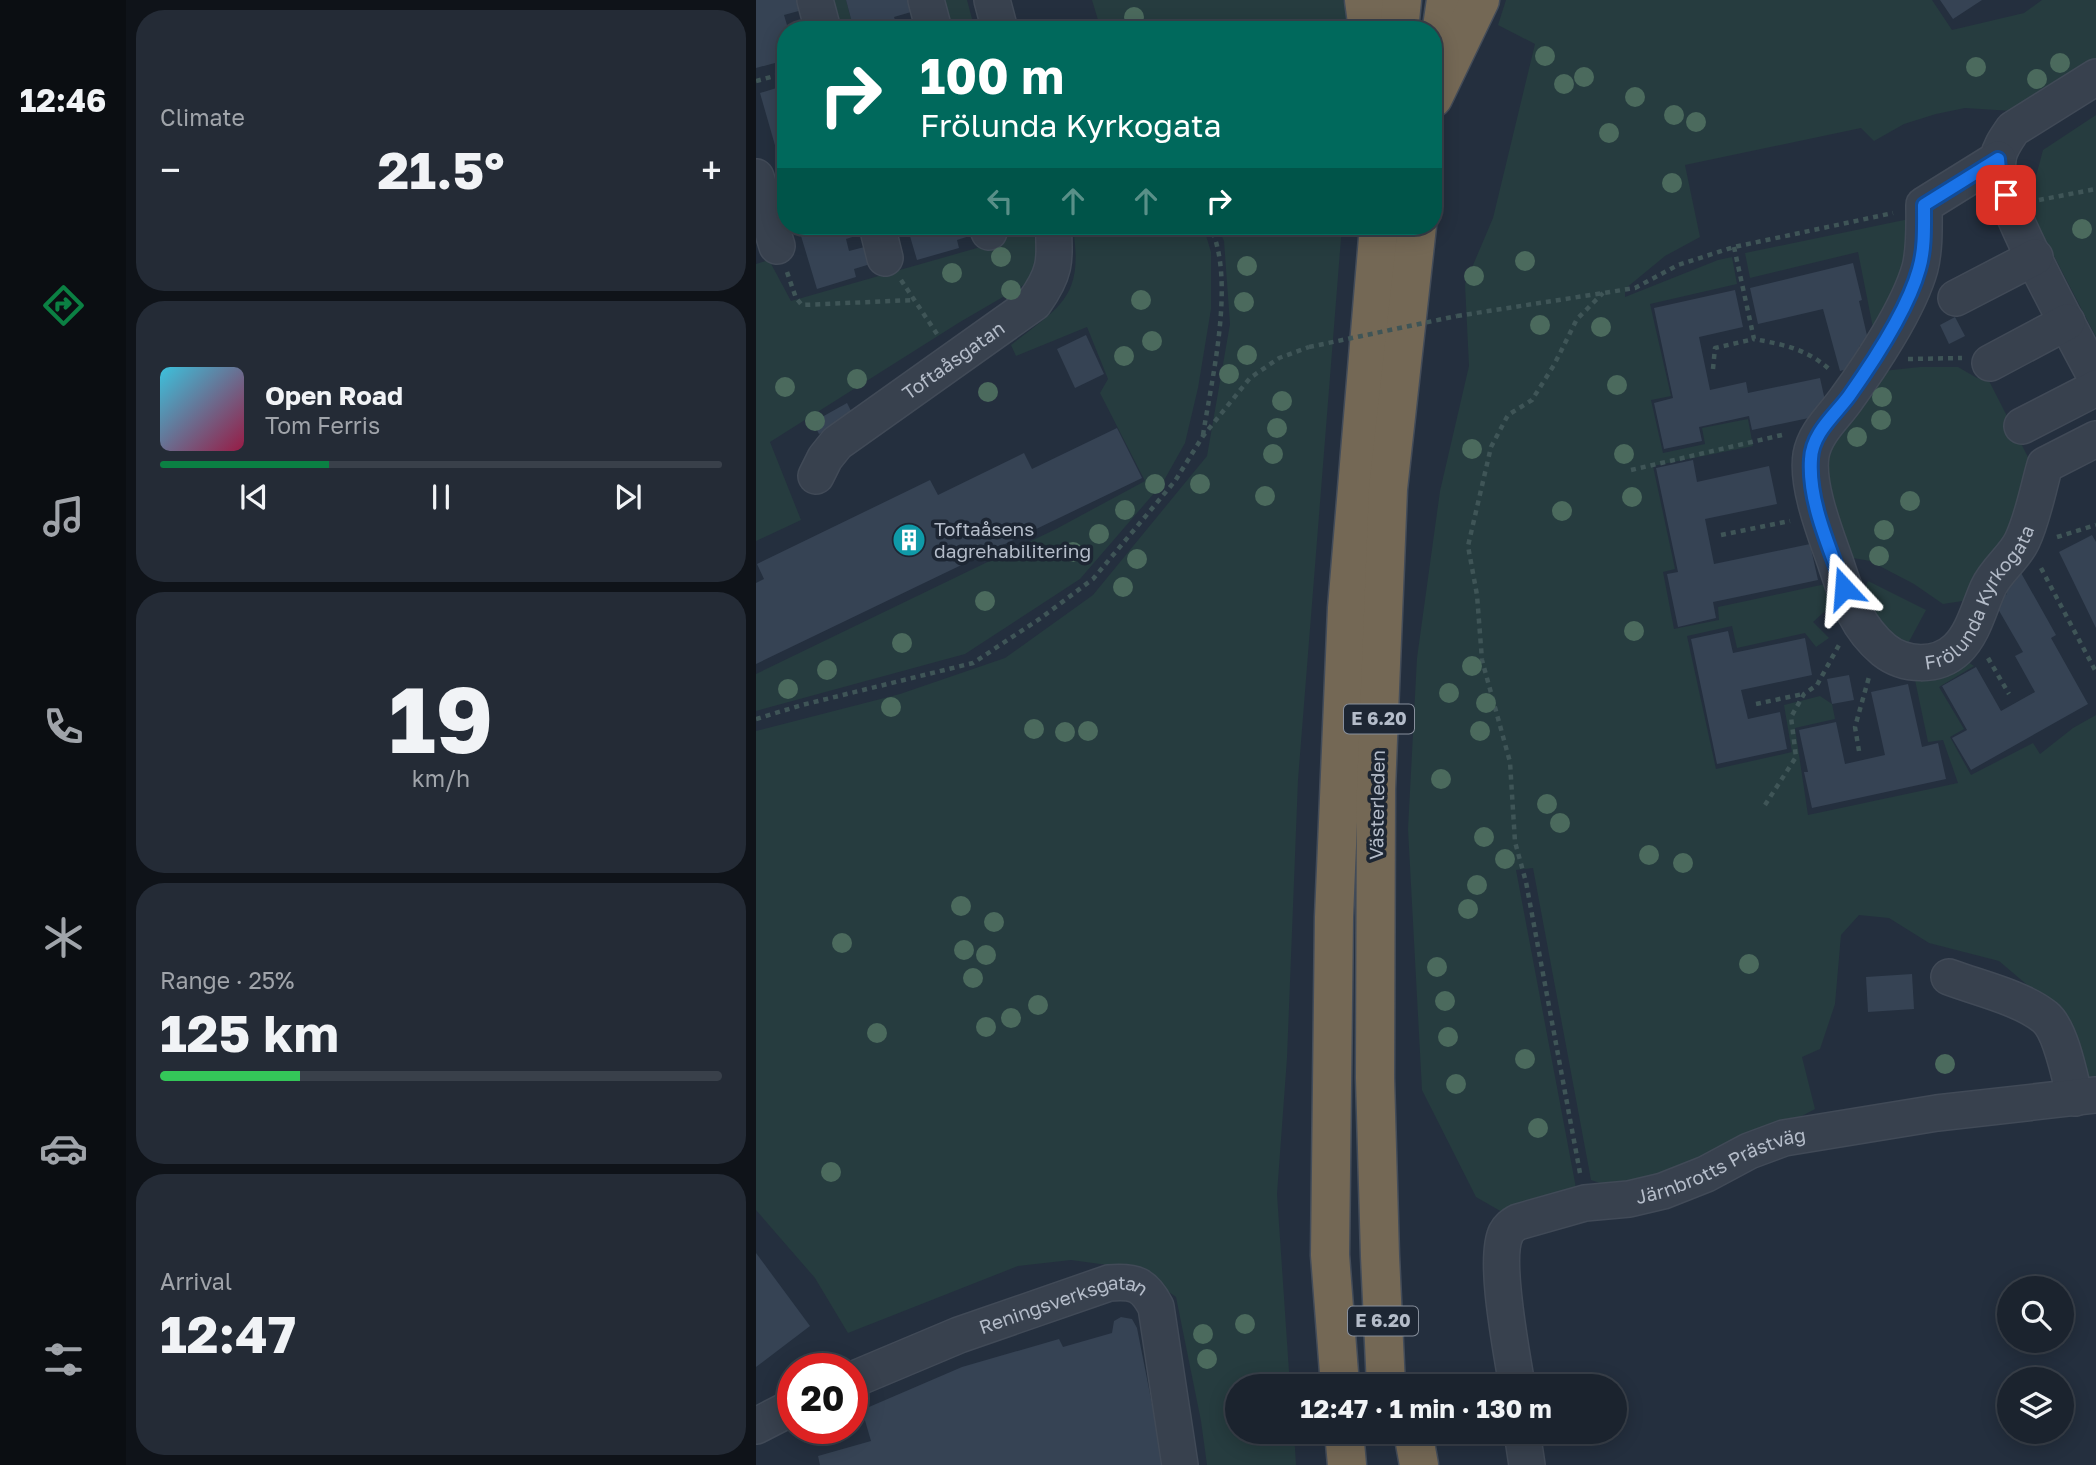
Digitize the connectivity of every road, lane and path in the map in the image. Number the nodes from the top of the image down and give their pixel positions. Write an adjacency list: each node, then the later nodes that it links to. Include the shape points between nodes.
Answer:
1 (815, 0): 8 (street)
2 (926, 0): 9 (street)
3 (992, 0): 10 (street)
4 (1364, 0): 11 (highway)
5 (1402, 0): 12 (highway)
6 (1446, 0): 13 (highway)
7 (1480, 0): 16 (highway)
8 (821, 21)
9 (932, 21)
10 (998, 21)
11 (1366, 21)
12 (1400, 21)
13 (1442, 27)
14 (777, 75): 17 (path)
15 (2096, 77): 18 (street, via 2013,129)
16 (1442, 79)
17 (756, 81)
18 (1998, 159): 21 (street); 22 (street)
19 (756, 177): 23 (street)
20 (2096, 189): 22 (path)
21 (1924, 205): 29 (path); 37 (street, Frölunda Kyrkogata, via 1920,268)
22 (2011, 210): 30 (street)
23 (768, 233): 33 (path, via 802,305)
24 (1054, 235): 36 (street, Toftaåsgatan, via 1053,272 1041,295)
25 (1213, 235): 45 (path, via 1220,258 1221,296)
26 (1378, 235): 63 (highway, Västerleden / E 6.20, via 1347,622 1334,917)
27 (1416, 235): 65 (highway, Västerleden / E 6.20, via 1388,489 1376,789)
28 (881, 242): 33 (path)
29 (1734, 247): 31 (path, via 1678,265 1635,288); 35 (path)
30 (2035, 257): 32 (street); 34 (street)
31 (1603, 293): 45 (path, bridge, via 1457,316 1309,347 1279,358 1250,377); 64 (path, via 1577,319 1532,400 1508,415 1502,426 1491,447 1468,546 1482,660 1510,762 1515,842)
32 (1956, 298)
33 (914, 300): 36 (path)
34 (2067, 322): 38 (street); 40 (street)
35 (1754, 338): 39 (path, via 1715,348); 42 (path, via 1815,356)
36 (956, 360): 48 (street, Toftaåsgatan, via 837,443)
37 (1874, 360): 38 (path, via 1971,358); 42 (street, Frölunda Kyrkogata)
38 (1990, 363)
39 (1713, 369)
40 (2096, 378)
41 (2096, 388): 44 (street)
42 (1850, 395): 43 (street, Frölunda Kyrkogata)
43 (1826, 425): 47 (path); 49 (street, Frölunda Kyrkogata, via 1810,457)
44 (2022, 426)
45 (1203, 436): 58 (path, via 1175,481 1093,579 973,663)
46 (2096, 439): 52 (street, Frölunda Kyrkogata, via 2045,465)
47 (1631, 470)
48 (816, 476)
49 (1819, 515): 51 (path); 53 (street, Frölunda Kyrkogata)
50 (2096, 525): 52 (path)
51 (1721, 535)
52 (2026, 540): 54 (street, Frölunda Kyrkogata, via 1989,585 1967,638 1955,652 1936,661 1916,663 1893,657); 55 (path)
53 (1853, 612): 54 (street, Frölunda Kyrkogata); 56 (path, via 1817,685)
54 (1878, 645): 59 (path, via 1855,727)
55 (2096, 672)
56 (1804, 694): 57 (path); 60 (path, via 1791,717 1796,757)
57 (1756, 704)
58 (756, 719)
59 (1860, 751)
60 (1765, 804)
61 (1949, 977): 62 (street, via 2046,1018)
62 (2086, 1097): 64 (street, Järnbrotts Prästväg, via 1784,1138 1663,1191)
63 (1329, 1186): 67 (highway); 68 (highway, Västerleden / E 6.20)
64 (1585, 1203): 71 (street, Järnbrotts Prästväg, via 1518,1222 1505,1235 1501,1267)
65 (1380, 1256): 69 (highway, Västerleden / E 6.20); 70 (highway)
66 (868, 1373): 79 (street, Reningsverksgatan, via 959,1335 1109,1283 1127,1281 1139,1285 1156,1307)
67 (1321, 1374)
68 (1339, 1374)
69 (1386, 1374)
70 (1402, 1374)
71 (1515, 1374)
72 (777, 1415): 73 (street)
73 (756, 1426)
74 (1320, 1444): 80 (highway)
75 (1345, 1444): 81 (highway)
76 (1391, 1444): 82 (highway)
77 (1415, 1444): 83 (highway)
78 (1524, 1444): 84 (street)
79 (1180, 1465)
80 (1320, 1465)
81 (1347, 1465)
82 (1392, 1465)
83 (1419, 1465)
84 (1527, 1465)

